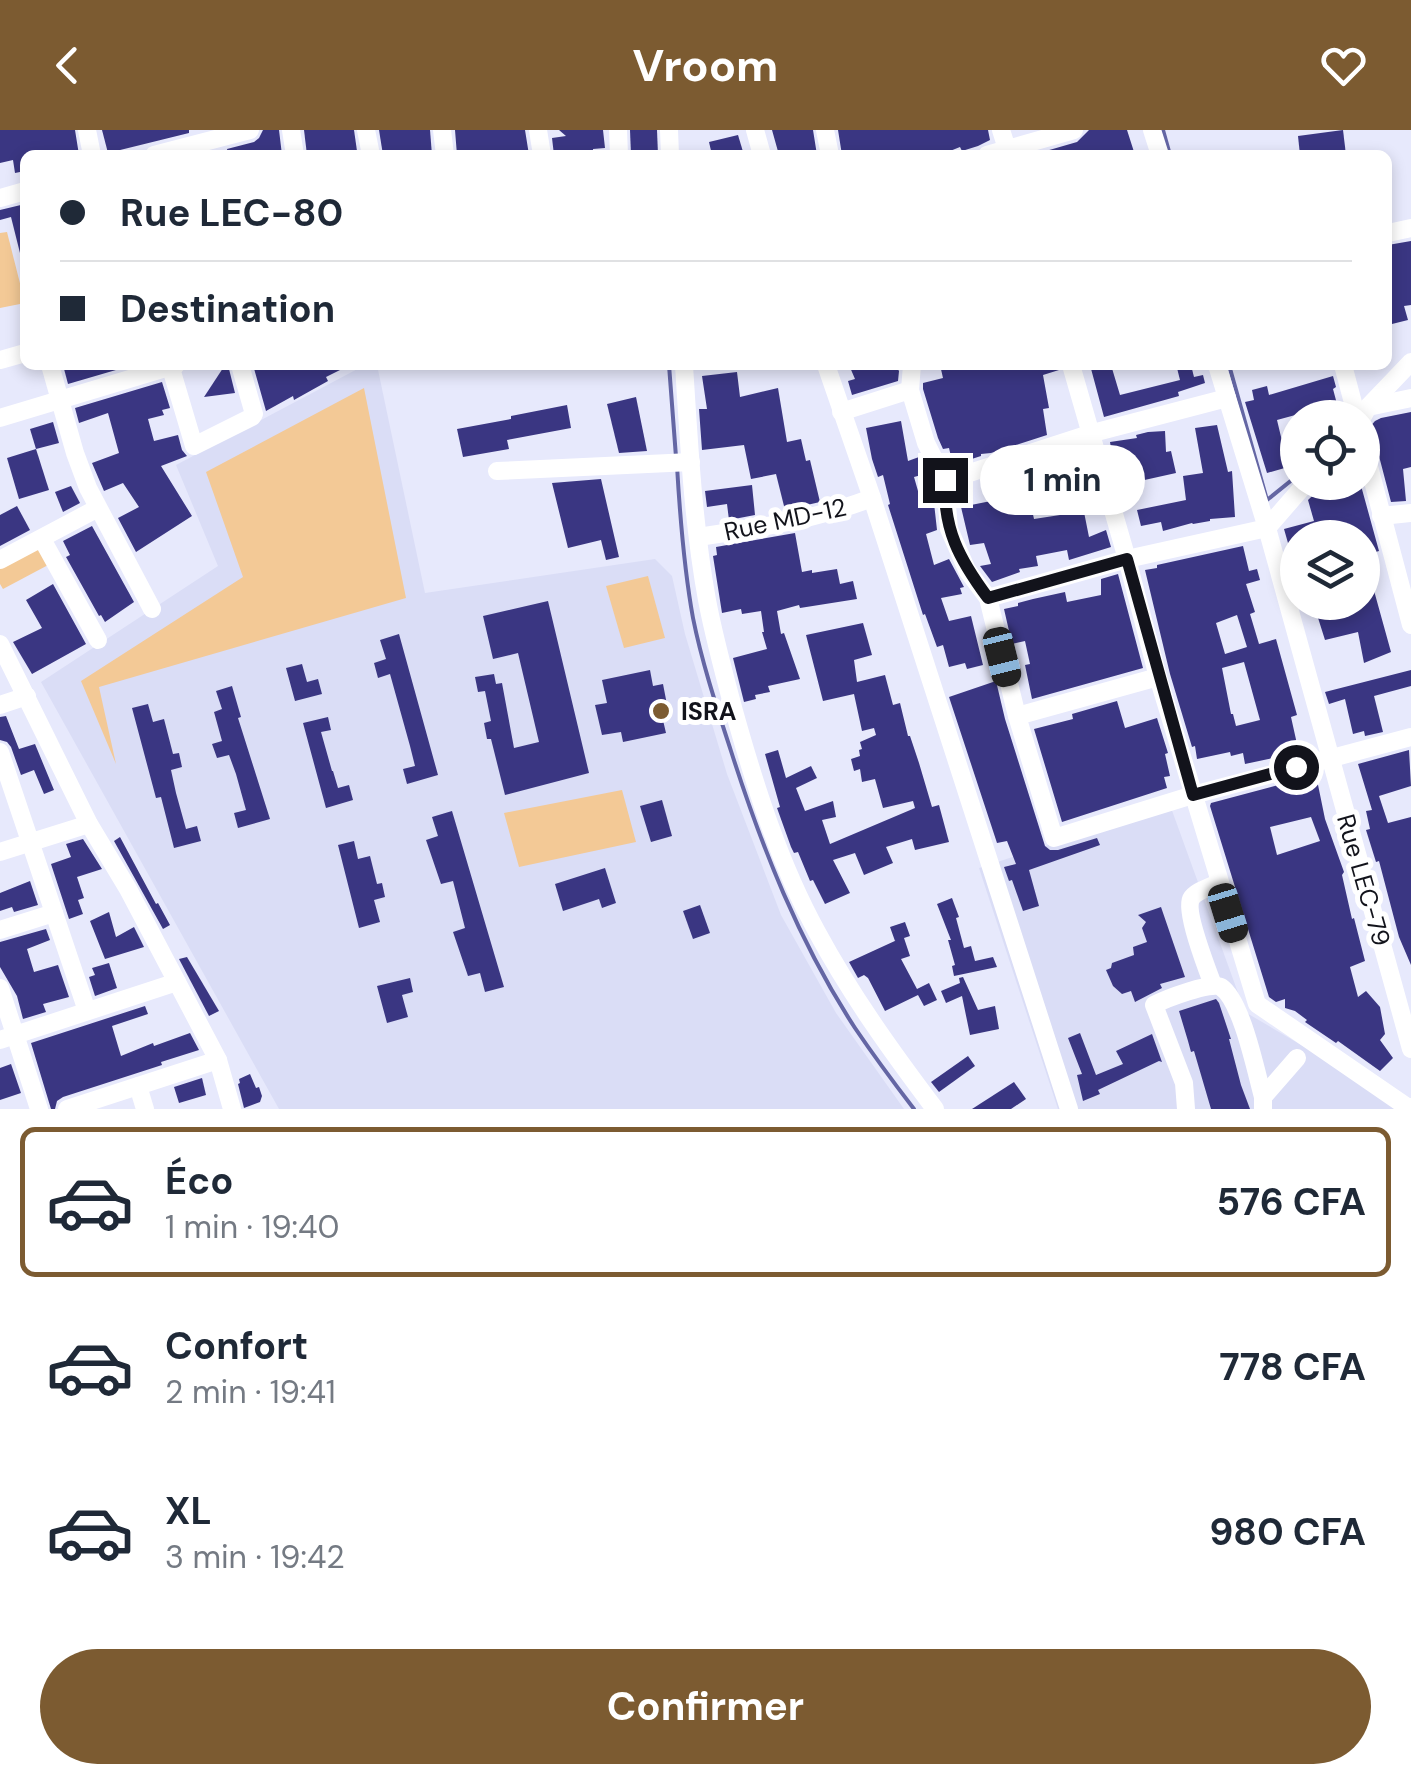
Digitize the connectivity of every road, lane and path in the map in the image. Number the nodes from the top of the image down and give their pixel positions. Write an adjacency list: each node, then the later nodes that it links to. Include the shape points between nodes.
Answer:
1 (250, 130): 3 (street)
2 (1074, 130): 5 (street)
3 (215, 142): 4 (street)
4 (177, 150)
5 (1014, 150)
6 (1411, 362): 22 (street)
7 (51, 370): 20 (street)
8 (156, 370): 20 (street)
9 (173, 370): 10 (street, via 194,446 252,418)
10 (241, 370)
11 (684, 370): 27 (street)
12 (828, 370): 24 (street)
13 (912, 370): 17 (street)
14 (1071, 370): 26 (street)
15 (1219, 370): 18 (street, Rue LEC-79)
16 (1345, 370): 21 (street)
17 (910, 390): 24 (street); 29 (street)
18 (1226, 398): 26 (street); 36 (street, Rue LEC-79)
19 (1411, 398): 23 (street)
20 (60, 399): 25 (street); 33 (street)
21 (1357, 400)
22 (1375, 400)
23 (1380, 408)
24 (842, 412): 30 (street)
25 (0, 418)
26 (1090, 434): 29 (street); 39 (street)
27 (691, 462): 28 (street); 37 (street)
28 (497, 471)
29 (945, 480): 41 (street, via 949,529)
30 (872, 498): 37 (street, Rue MD-12, via 790,523); 78 (street)
31 (1291, 500): 36 (street)
32 (1376, 500): 35 (street)
33 (98, 508): 38 (street); 42 (street)
34 (1411, 513): 35 (street)
35 (1380, 516): 43 (street)
36 (1267, 528): 39 (street); 53 (street, Rue LEC-79)
37 (698, 537): 77 (street, via 723,672 780,852 844,979)
38 (42, 539): 40 (street); 44 (street)
39 (1127, 559): 41 (street); 47 (street)
40 (0, 560)
41 (988, 598): 50 (street)
42 (152, 608)
43 (1410, 621)
44 (98, 640)
45 (0, 644): 46 (street)
46 (5, 667): 48 (street)
47 (1158, 677): 50 (street); 54 (street)
48 (27, 696): 49 (street); 55 (street)
49 (0, 706)
50 (1017, 716): 54 (street, via 1054,838)
51 (1411, 736): 53 (street)
52 (0, 752): 56 (street)
53 (1330, 758): 54 (street); 67 (street, Rue LEC-79)
54 (1193, 795): 58 (street)
55 (90, 824): 56 (street); 61 (street)
56 (31, 844): 57 (street); 59 (street)
57 (0, 852)
58 (1218, 882): 62 (street, via 1190,904); 64 (street)
59 (54, 913): 60 (street); 65 (street)
60 (0, 930)
61 (177, 982): 65 (street); 69 (street)
62 (1213, 984): 64 (street); 79 (street, via 1154,1005 1184,1084)
63 (0, 988): 66 (street)
64 (1248, 1008): 71 (street); 72 (street)
65 (87, 1012): 66 (street)
66 (8, 1037): 73 (street)
67 (1411, 1049)
68 (1297, 1058): 71 (street)
69 (218, 1060): 70 (street); 76 (street)
70 (138, 1086): 74 (street); 75 (street)
71 (1263, 1103)
72 (1411, 1106)
73 (40, 1109)
74 (67, 1109)
75 (145, 1109)
76 (232, 1109)
77 (935, 1109)
78 (1069, 1109)
79 (1186, 1109)

